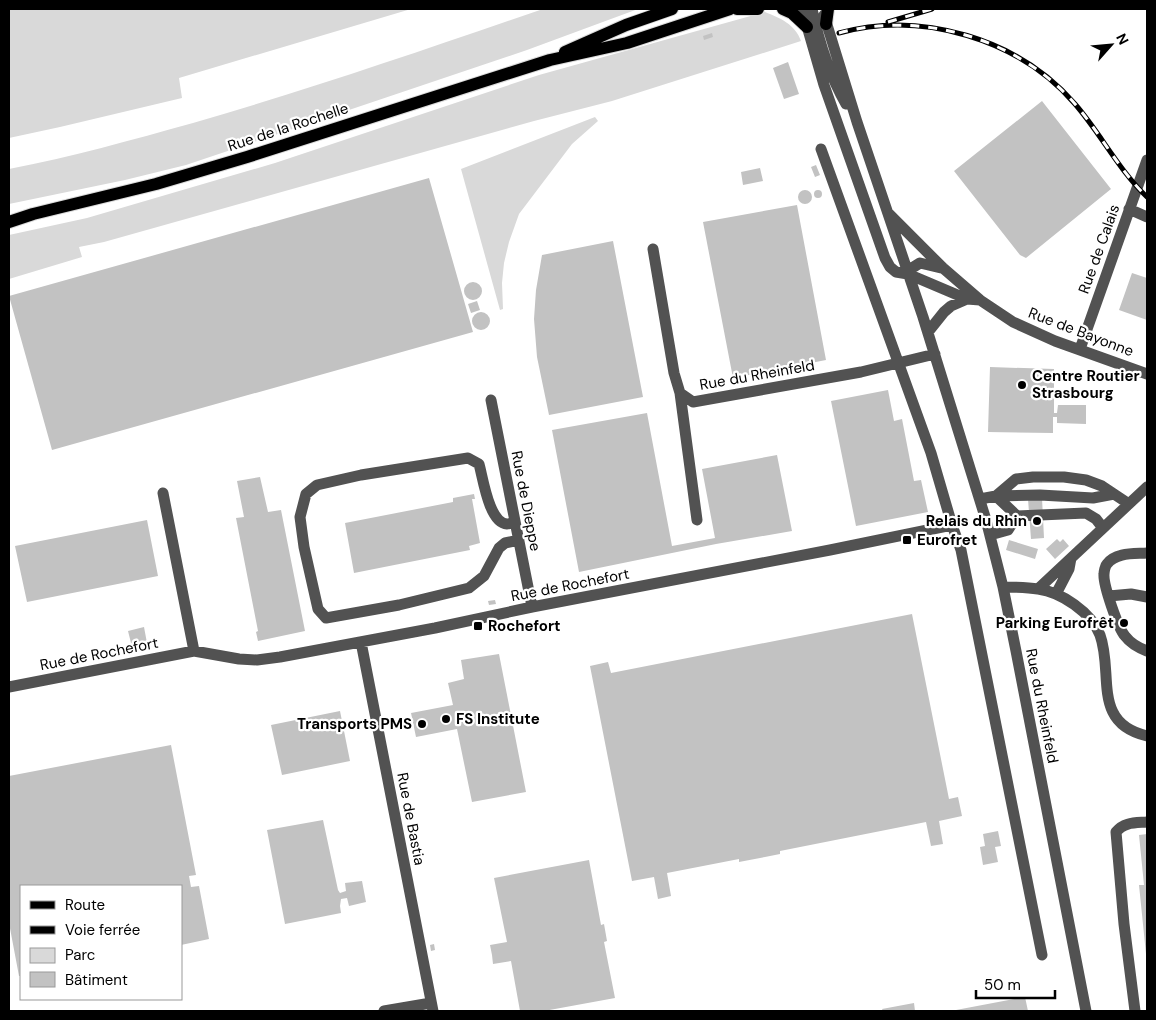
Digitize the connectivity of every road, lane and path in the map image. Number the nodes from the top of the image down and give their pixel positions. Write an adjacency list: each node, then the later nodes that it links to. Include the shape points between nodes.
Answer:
1 (672, 9): 12 (main road, Rue de la Rochelle, via 626,25)
2 (730, 9): 12 (main road, Rue de la Rochelle, via 627,43)
3 (737, 9): 4 (main road)
4 (758, 9)
5 (783, 9): 11 (main road, via 792,12)
6 (802, 9): 11 (street)
7 (812, 9): 13 (street, Rue du Rheinfeld, via 834,82)
8 (822, 9): 10 (street, Rue du Rheinfeld)
9 (828, 9): 10 (main road)
10 (826, 24): 13 (street, Rue du Rheinfeld)
11 (807, 27): 24 (street, via 879,245 890,267)
12 (550, 60): 19 (main road, Rue de la Rochelle, via 247,158)
13 (857, 122): 18 (street, Rue du Rheinfeld)
14 (820, 149): 30 (street)
15 (1147, 160): 16 (street, Rue de Calais)
16 (1129, 209): 20 (street); 28 (street, Rue de Calais)
17 (9, 213): 19 (main road, Rue de la Rochelle)
18 (888, 213): 23 (street, Rue de Bayonne); 24 (street, Rue du Rheinfeld)
19 (33, 214): 21 (main road, Rue de la Rochelle)
20 (1147, 217)
21 (9, 222)
22 (653, 249): 32 (street, Rue du Rheinfeld)
23 (943, 268): 24 (street, via 920,263); 26 (street, Rue de Bayonne)
24 (908, 274): 25 (street, Rue de Bayonne); 27 (street, Rue du Rheinfeld)
25 (967, 299): 26 (street, Rue de Bayonne); 27 (street, via 944,312)
26 (980, 300): 28 (street, Rue de Bayonne, via 1032,332)
27 (928, 332): 29 (street, Rue du Rheinfeld)
28 (1080, 349): 31 (street, Rue de Bayonne)
29 (935, 354): 30 (street, Rue du Rheinfeld); 38 (street, Rue du Rheinfeld)
30 (898, 363): 32 (street, Rue du Rheinfeld, via 692,402); 43 (street, via 931,453)
31 (1147, 374)
32 (680, 393): 41 (street)
33 (491, 400): 42 (street, Rue de Dieppe)
34 (163, 493): 56 (street)
35 (1145, 493): 39 (street)
36 (1114, 494): 37 (street, via 1093,498); 37 (street, via 1086,480 1032,477 1016,479); 39 (street)
37 (996, 496): 38 (street); 40 (street)
38 (980, 499): 45 (street, Rue du Rheinfeld)
39 (1129, 504): 44 (street)
40 (1017, 516): 44 (street, via 1086,513); 45 (street, via 1008,530)
41 (697, 520)
42 (515, 522): 46 (street, Rue de Dieppe); 46 (street, via 507,524 498,520 490,505 479,464 468,458 317,485 306,494 300,517 318,609 326,618 469,588 484,576 499,548)
43 (952, 525): 54 (street, Rue de Rochefort); 61 (street, via 961,550)
44 (1103, 528): 48 (street)
45 (990, 534): 49 (street, Rue du Rheinfeld)
46 (519, 540): 54 (street, Rue de Dieppe)
47 (1147, 553): 52 (street, via 1117,556 1107,563 1103,573)
48 (1071, 558): 50 (street); 51 (street)
49 (1003, 587): 50 (street); 64 (street, Rue du Rheinfeld)
50 (1038, 588): 51 (street)
51 (1056, 594): 59 (street, via 1085,614 1100,634 1106,690 1115,716 1129,729)
52 (1109, 596): 53 (street, via 1131,594); 57 (street, via 1125,636)
53 (1147, 597)
54 (532, 607): 55 (street, Rue de Rochefort)
55 (361, 642): 56 (street, Rue de Rochefort, via 257,660); 62 (street, Rue de Bastia)
56 (194, 651): 58 (street, Rue de Rochefort)
57 (1147, 651)
58 (9, 687)
59 (1147, 736)
60 (1147, 822): 65 (street, via 1120,826 1116,832)
61 (1042, 955)
62 (432, 1007): 63 (street, Rue de Bastia)
63 (384, 1011)
64 (1086, 1011)
65 (1135, 1011)

